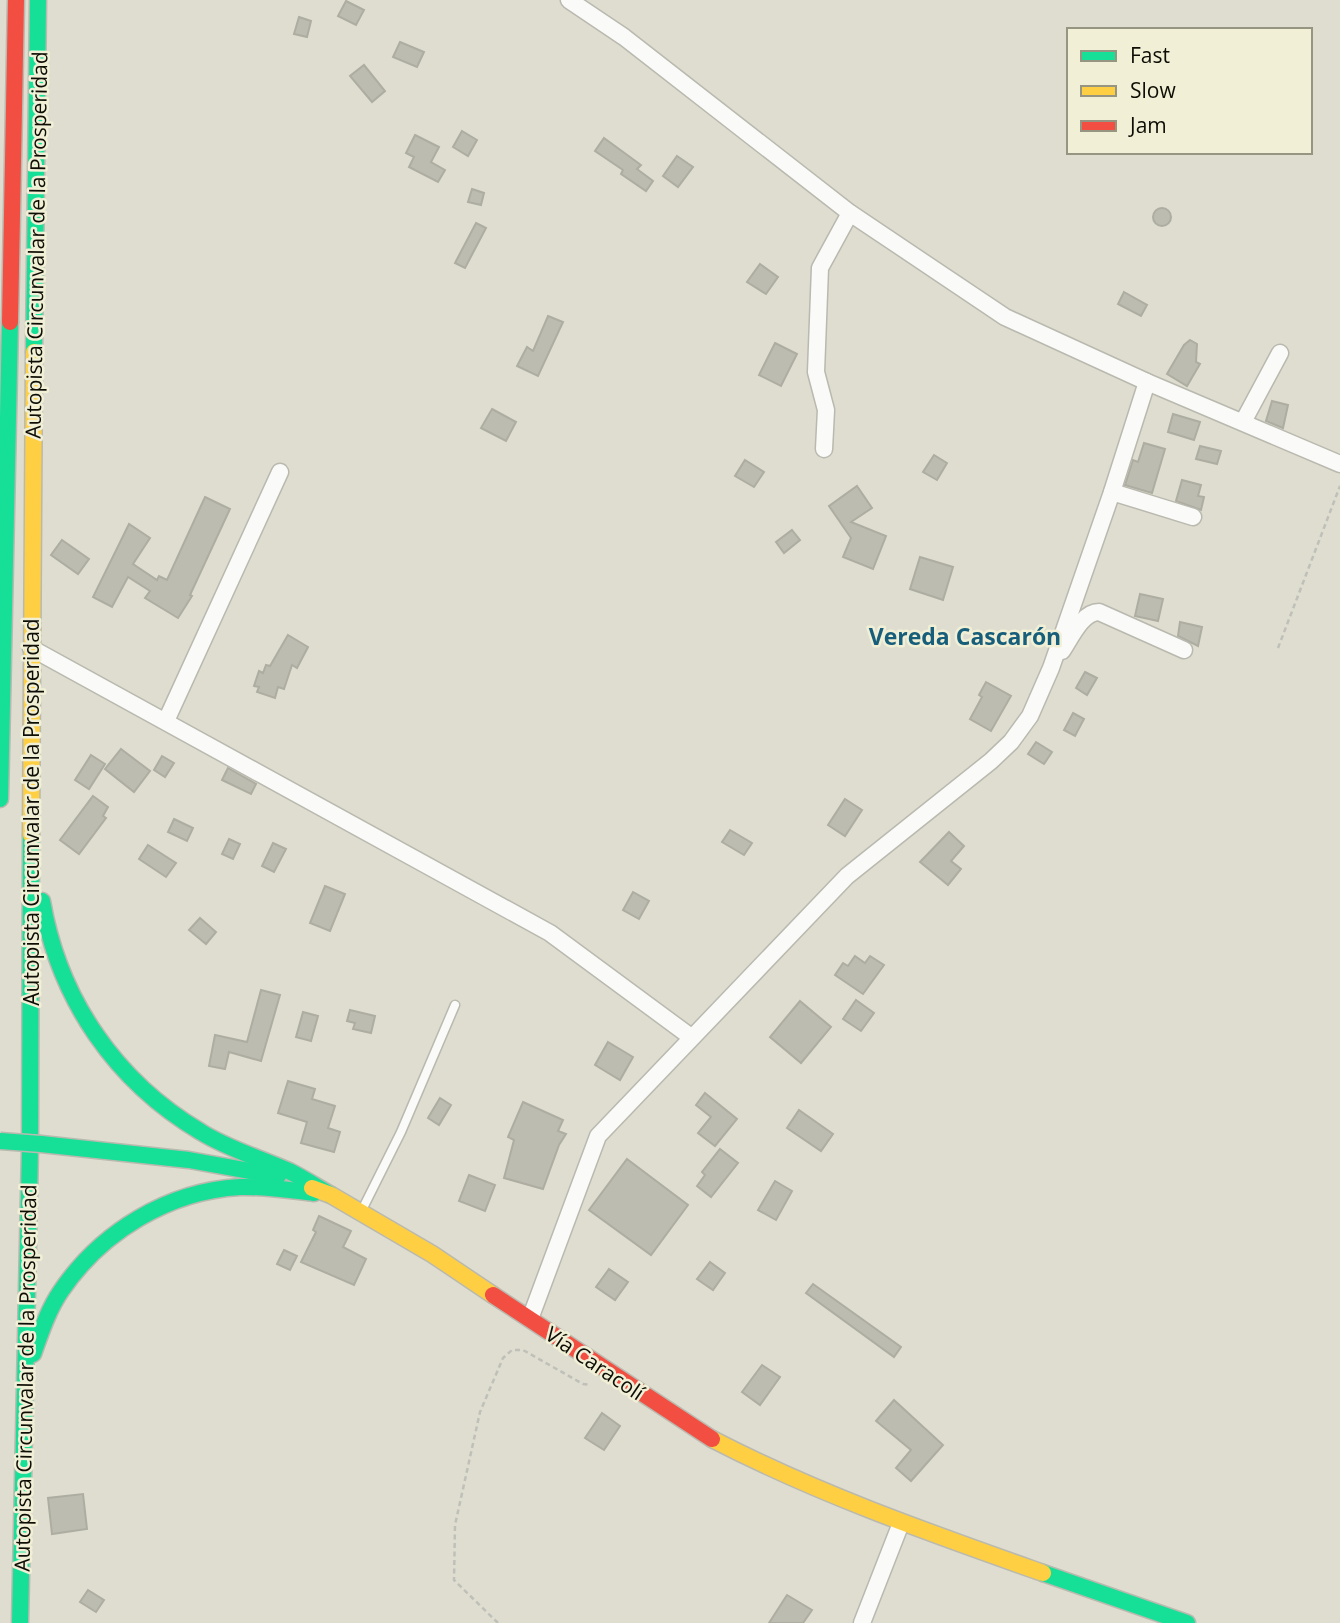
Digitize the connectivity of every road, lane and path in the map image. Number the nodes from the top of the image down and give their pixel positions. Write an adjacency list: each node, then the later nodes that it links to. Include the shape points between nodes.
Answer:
1 (16, 0): 20 (main road, Autopista Circunvalar de la Prosperidad)
2 (38, 0): 14 (main road, Autopista Circunvalar de la Prosperidad)
3 (569, 0): 4 (street, via 624,37)
4 (850, 213): 6 (street, via 1005,317); 8 (street, via 820,268 816,372 826,410)
5 (1280, 353): 7 (street)
6 (1147, 382): 7 (street); 12 (street)
7 (1243, 422): 9 (street)
8 (824, 449)
9 (1340, 464)
10 (280, 472): 18 (street)
11 (1340, 486): 15 (path)
12 (1112, 492): 13 (street); 17 (street)
13 (1193, 517)
14 (31, 648): 18 (street); 19 (main road, Autopista Circunvalar de la Prosperidad)
15 (1278, 648)
16 (1184, 650): 17 (street, via 1090,612)
17 (1051, 668): 22 (street, via 1030,716 1011,742 847,876)
18 (166, 721): 22 (street, via 550,933)
19 (30, 743): 24 (main road, via 43,906 51,944 83,1017 132,1080 164,1108 201,1132); 28 (main road, Autopista Circunvalar de la Prosperidad)
20 (0, 799)
21 (455, 1004): 25 (lane)
22 (691, 1037): 26 (street, via 598,1136)
23 (0, 1141): 24 (main road, Vía Caracolí, bridge, via 237,1166)
24 (331, 1195): 25 (main road, Vía Caracolí); 28 (main road, via 262,1186 228,1188 195,1194 133,1220 81,1264 56,1300 33,1352)
25 (361, 1213): 26 (main road, Vía Caracolí)
26 (530, 1319): 27 (main road, Vía Caracolí)
27 (610, 1373): 29 (main road, Vía Caracolí, via 700,1433 756,1462); 31 (path, via 595,1385 583,1384 523,1350 512,1350 503,1358 480,1412 455,1525 454,1580)
28 (25, 1416): 30 (main road, Autopista Circunvalar de la Prosperidad)
29 (901, 1523): 32 (street); 33 (main road, Vía Caracolí)
30 (20, 1623)
31 (498, 1623)
32 (862, 1623)
33 (1187, 1623)

